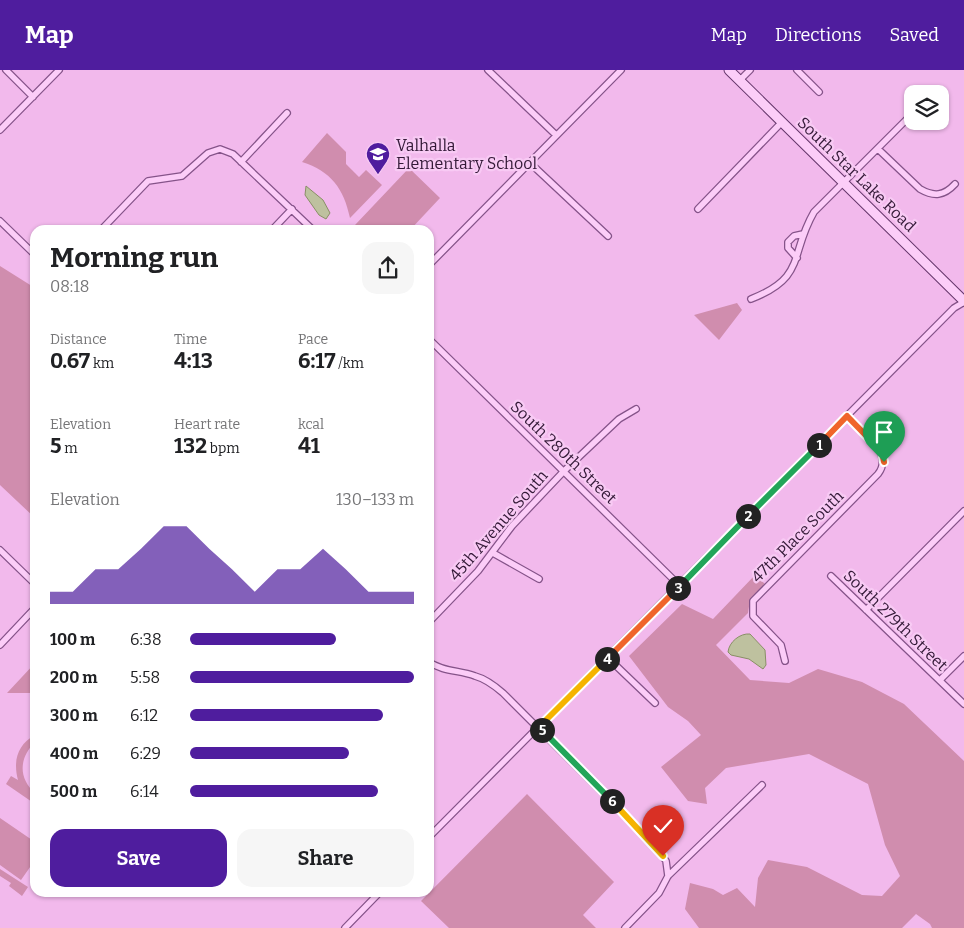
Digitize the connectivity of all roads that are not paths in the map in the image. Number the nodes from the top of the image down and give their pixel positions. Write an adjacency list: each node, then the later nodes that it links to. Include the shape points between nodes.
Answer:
1 (6, 70): 10 (street)
2 (59, 70): 10 (street)
3 (488, 70): 15 (street)
4 (621, 70): 15 (street)
5 (729, 70): 8 (street, South Star Lake Road)
6 (750, 70): 8 (street)
7 (796, 70): 9 (street)
8 (740, 80): 12 (street, South Star Lake Road)
9 (819, 92)
10 (33, 97): 14 (street)
11 (287, 113): 17 (street)
12 (782, 122): 19 (street, South Star Lake Road); 21 (street)
13 (904, 122): 16 (street)
14 (0, 130)
15 (556, 135): 18 (street)
16 (878, 149): 19 (street); 20 (street, via 928,194 941,194)
17 (241, 162): 22 (street); 24 (street, via 228,151 216,149 182,176 148,181)
18 (529, 162): 28 (street); 31 (street)
19 (845, 182): 27 (street, via 814,212); 33 (street, South Star Lake Road)
20 (955, 184)
21 (698, 209)
22 (292, 210): 25 (street); 26 (street)
23 (0, 221): 29 (street)
24 (105, 225)
25 (277, 225)
26 (308, 225)
27 (803, 234): 30 (street); 30 (street, via 788,242 788,248)
28 (608, 236)
29 (30, 250)
30 (797, 258): 32 (street, via 793,269 781,283)
31 (434, 260)
32 (751, 299)
33 (964, 302): 36 (street, via 954,308)
34 (434, 344): 37 (street, South 280th Street)
35 (636, 409): 37 (street, 45th Avenue South, via 618,419)
36 (847, 416): 44 (street); 51 (street, 47th Place South, via 882,452 884,462 878,474 753,601 753,616 781,645)
37 (564, 471): 40 (street, 45th Avenue South, via 512,526); 44 (street, South 280th Street)
38 (964, 512): 45 (street)
39 (0, 550): 42 (street)
40 (493, 553): 43 (street); 47 (street, 45th Avenue South)
41 (831, 576): 45 (street, South 279th Street)
42 (30, 579)
43 (539, 580)
44 (680, 586): 50 (street)
45 (866, 610): 53 (street, South 279th Street)
46 (30, 613): 48 (street)
47 (434, 617)
48 (0, 645)
49 (964, 656): 53 (street)
50 (608, 658): 54 (street); 56 (street)
51 (786, 661)
52 (434, 664): 56 (street, via 487,680)
53 (940, 680): 55 (street, South 279th Street)
54 (655, 703)
55 (964, 704)
56 (539, 727): 58 (street); 59 (street, via 653,843 666,861)
57 (762, 784): 59 (street)
58 (434, 832)
59 (668, 876): 62 (street, via 656,897)
60 (375, 897): 61 (street)
61 (345, 928)
62 (626, 928)

